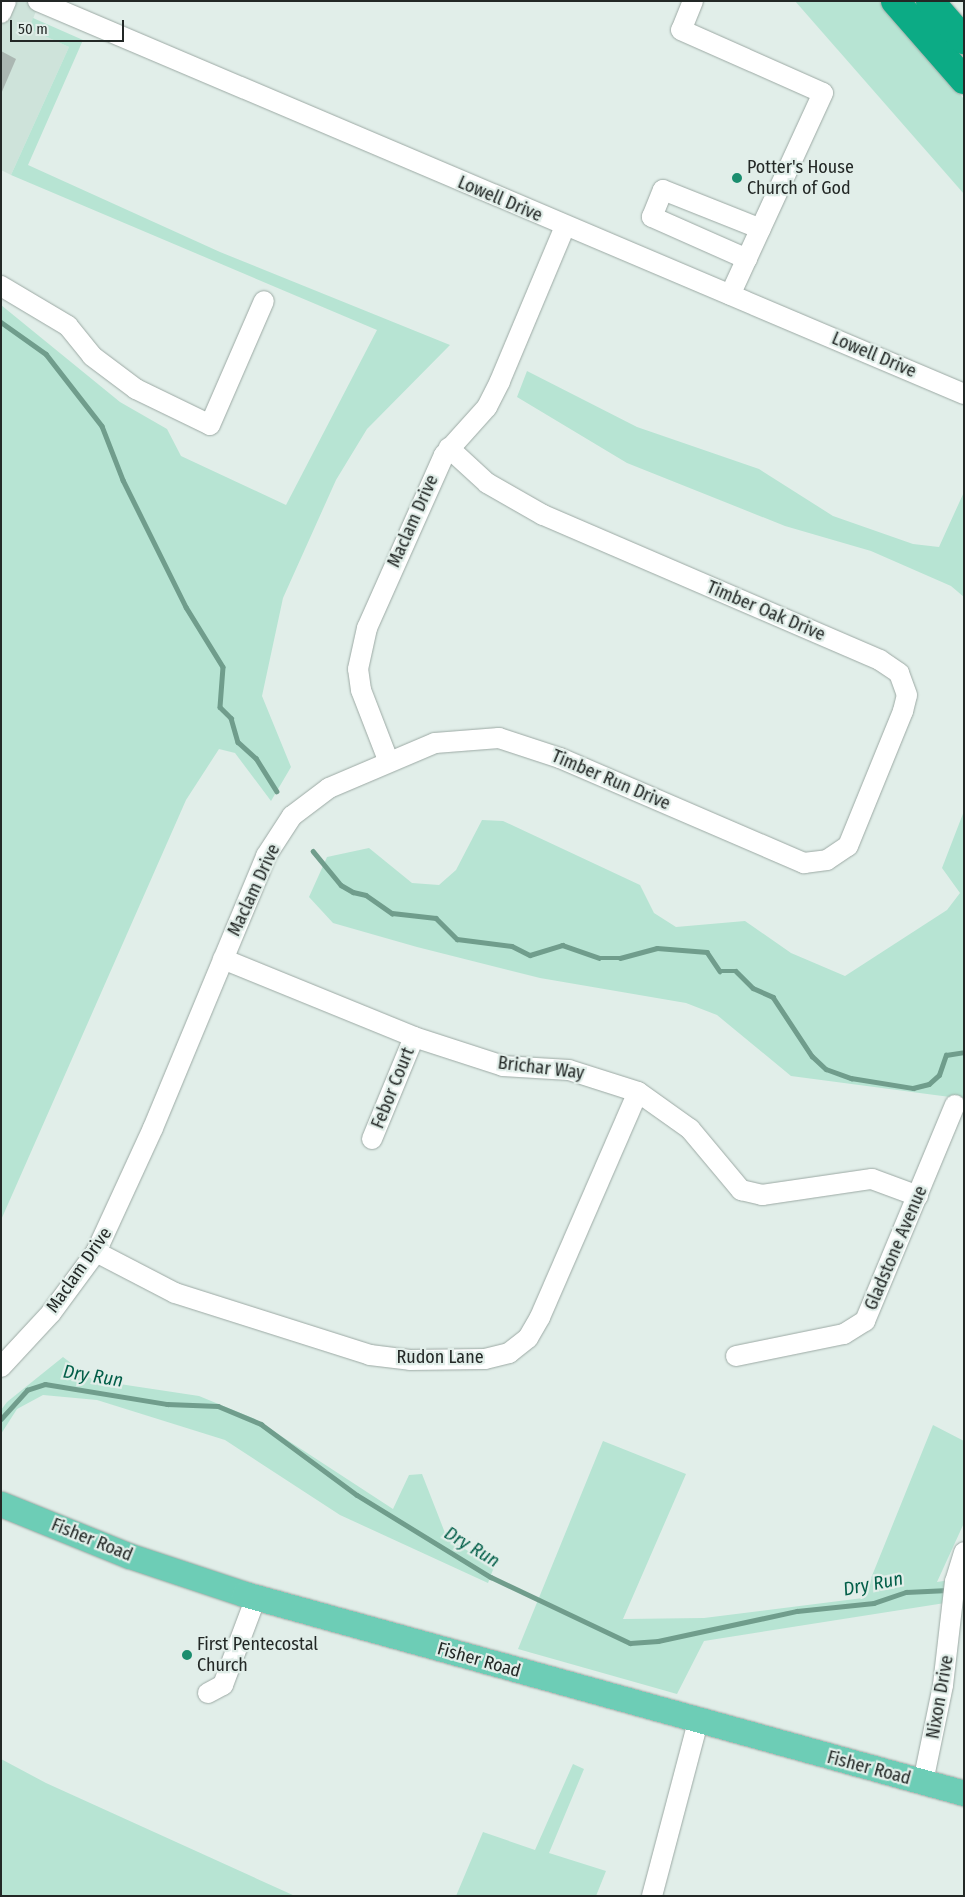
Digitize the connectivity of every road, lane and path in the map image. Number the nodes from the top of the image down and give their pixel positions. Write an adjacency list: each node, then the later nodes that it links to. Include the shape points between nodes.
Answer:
1 (6, 1): 6 (street)
2 (38, 1): 9 (street, Lowell Drive)
3 (693, 1): 10 (street, via 680,30 823,93)
4 (895, 1): 8 (highway)
5 (930, 1): 7 (highway)
6 (1, 13)
7 (964, 40)
8 (964, 80)
9 (565, 226): 13 (street, Lowell Drive); 16 (street, Maclam Drive, via 500,381 486,407)
10 (761, 228): 11 (street); 11 (street, via 663,190 652,217)
11 (747, 259): 13 (street)
12 (1, 286): 14 (street, via 68,326 92,356 136,389 210,425)
13 (730, 295): 15 (street, Lowell Drive)
14 (264, 301)
15 (964, 394)
16 (448, 448): 17 (street, Maclam Drive, via 425,491 362,648 361,690); 18 (street, Timber Oak Drive, via 488,483 542,515 880,660 899,673 907,695 903,710 848,846)
17 (388, 760): 18 (street, Timber Run Drive, via 436,744 499,738 560,758 804,863); 19 (street, Maclam Drive, via 329,788 292,816 266,856)
18 (827, 860)
19 (223, 959): 20 (street, Brichar Way); 25 (street, Maclam Drive)
20 (414, 1037): 21 (street, Brichar Way, via 503,1066 569,1070); 23 (street, Febor Court)
21 (638, 1092): 24 (street, Brichar Way, via 690,1129 741,1190 762,1195 872,1179); 25 (street, Rudon Lane, via 540,1318 528,1338 509,1353 486,1358 410,1360 370,1355 176,1293)
22 (955, 1105): 24 (street, Gladstone Avenue)
23 (372, 1139)
24 (918, 1196): 26 (street, Gladstone Avenue, via 865,1321 844,1334)
25 (96, 1252): 27 (street, Maclam Drive, via 51,1313)
26 (736, 1356)
27 (1, 1367)
28 (1, 1504): 30 (main road, Fisher Road, via 130,1556)
29 (964, 1552): 33 (street, Nixon Drive, via 954,1589 943,1685)
30 (256, 1598): 31 (street, via 223,1685); 32 (main road, Fisher Road)
31 (208, 1692)
32 (698, 1722): 33 (main road, Fisher Road); 35 (street)
33 (923, 1782): 34 (main road, Fisher Road)
34 (964, 1793)
35 (652, 1896)

